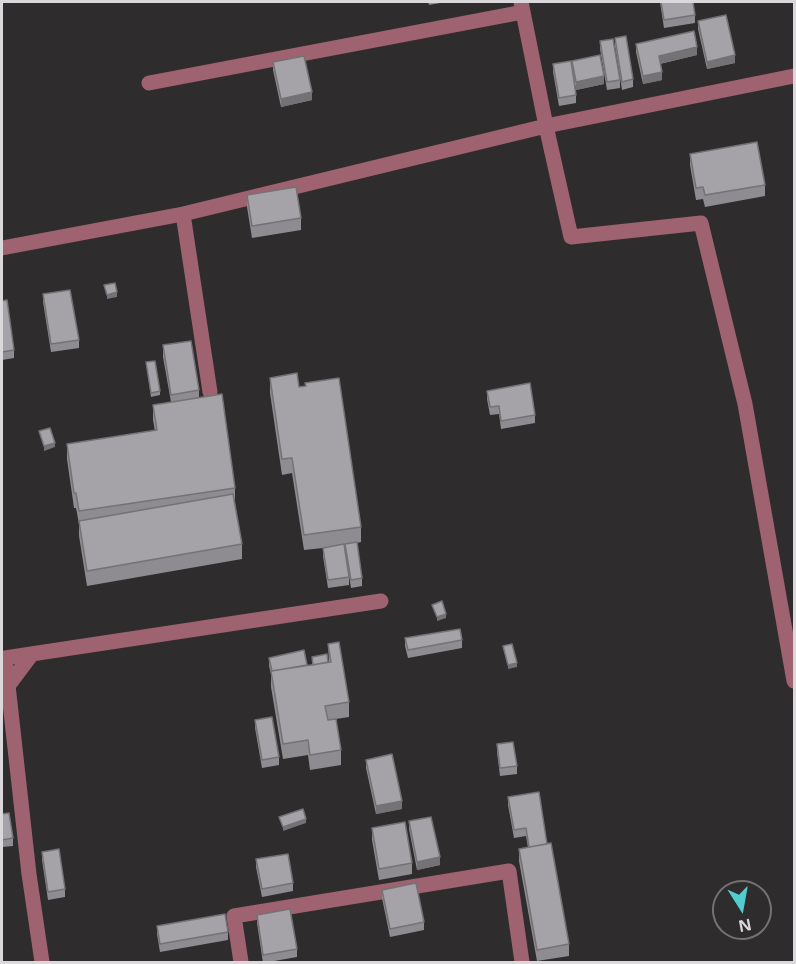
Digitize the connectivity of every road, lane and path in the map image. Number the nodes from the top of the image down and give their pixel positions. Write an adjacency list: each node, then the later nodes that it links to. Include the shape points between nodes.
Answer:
1 (522, 7): 3 (street); 4 (street)
2 (795, 76): 4 (street)
3 (148, 83)
4 (546, 126): 5 (street); 9 (street, via 571,237 701,223 745,404)
5 (183, 214): 6 (street); 7 (street)
6 (2, 248)
7 (210, 392)
8 (381, 601): 10 (street, via 5,658)
9 (795, 681)
10 (42, 963)
11 (241, 963): 12 (street, via 234,916 509,871)
12 (522, 963)

